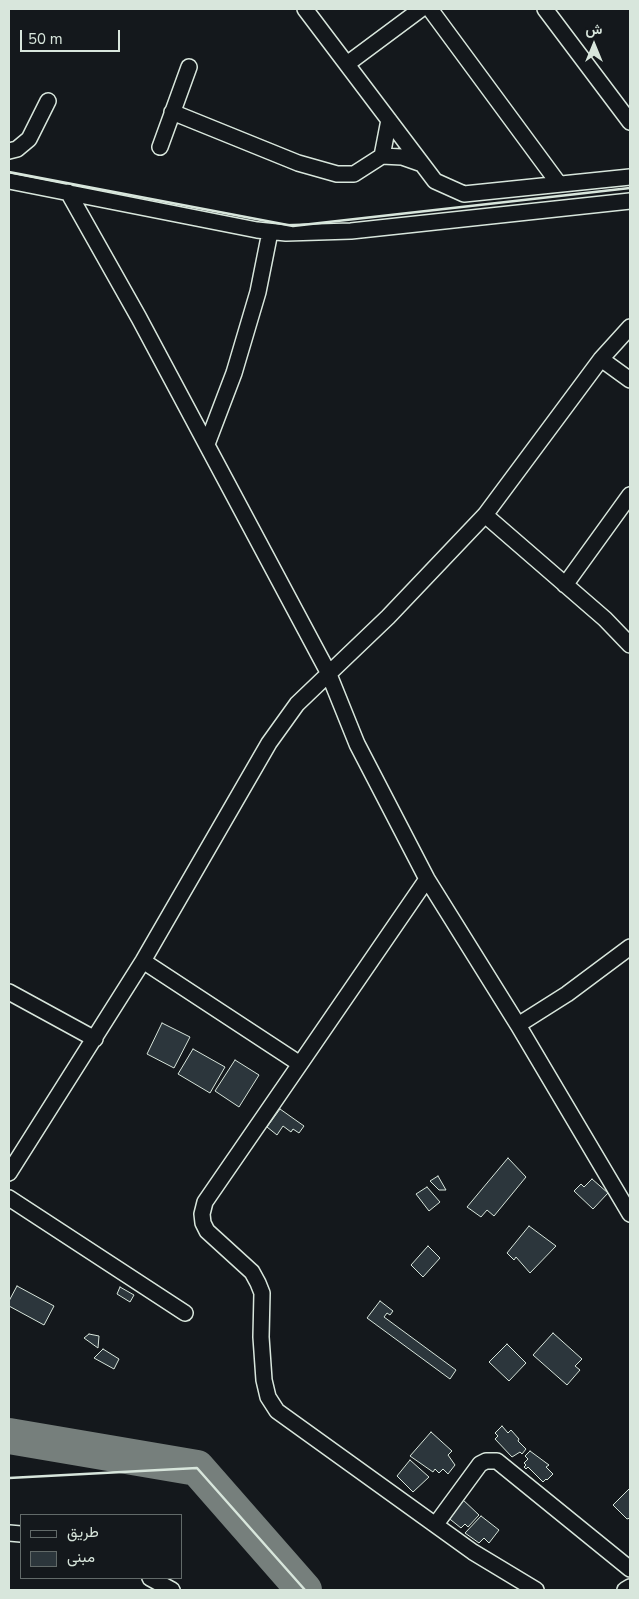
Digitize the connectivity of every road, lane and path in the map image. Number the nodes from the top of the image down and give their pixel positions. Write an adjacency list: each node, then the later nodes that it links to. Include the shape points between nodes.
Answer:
1 (306, 9): 5 (street)
2 (421, 9): 5 (street)
3 (430, 9): 17 (street)
4 (545, 9): 10 (street)
5 (347, 64): 9 (street)
6 (189, 68): 8 (street)
7 (48, 101): 12 (street, via 29,139)
8 (172, 112): 11 (street); 13 (street, via 298,163 336,174 354,174)
9 (389, 120): 13 (street); 14 (street)
10 (630, 122)
11 (160, 147)
12 (9, 151)
13 (382, 156): 14 (street, via 402,157)
14 (422, 164): 17 (street, via 435,180 464,194)
15 (630, 177): 17 (street)
16 (9, 181): 18 (street)
17 (559, 184)
18 (68, 192): 20 (street); 24 (street)
19 (630, 201): 20 (street, via 351,232)
20 (270, 232): 24 (street, via 258,292 234,373)
21 (630, 327): 22 (street)
22 (602, 359): 23 (street); 26 (street)
23 (630, 380)
24 (207, 444): 29 (street)
25 (630, 496): 27 (street)
26 (485, 516): 27 (street); 29 (street, via 388,617)
27 (565, 585): 28 (street)
28 (630, 645)
29 (328, 672): 30 (street, via 357,744); 32 (street, via 297,704 269,743)
30 (427, 879): 34 (street); 36 (street, via 310,1054)
31 (630, 948): 34 (street)
32 (143, 961): 35 (street); 36 (street)
33 (9, 992): 35 (street)
34 (518, 1025): 39 (street)
35 (95, 1039): 37 (street)
36 (300, 1064): 41 (street, via 205,1202 202,1223 252,1272 262,1293 264,1380 268,1397 277,1411)
37 (9, 1173)
38 (9, 1198): 40 (street)
39 (630, 1214)
40 (185, 1313)
41 (436, 1524): 42 (street, via 480,1464 497,1462); 46 (street, via 473,1552)
42 (630, 1569)
43 (152, 1579): 45 (street)
44 (630, 1587): 47 (street)
45 (172, 1590)
46 (536, 1590)
47 (625, 1590)

